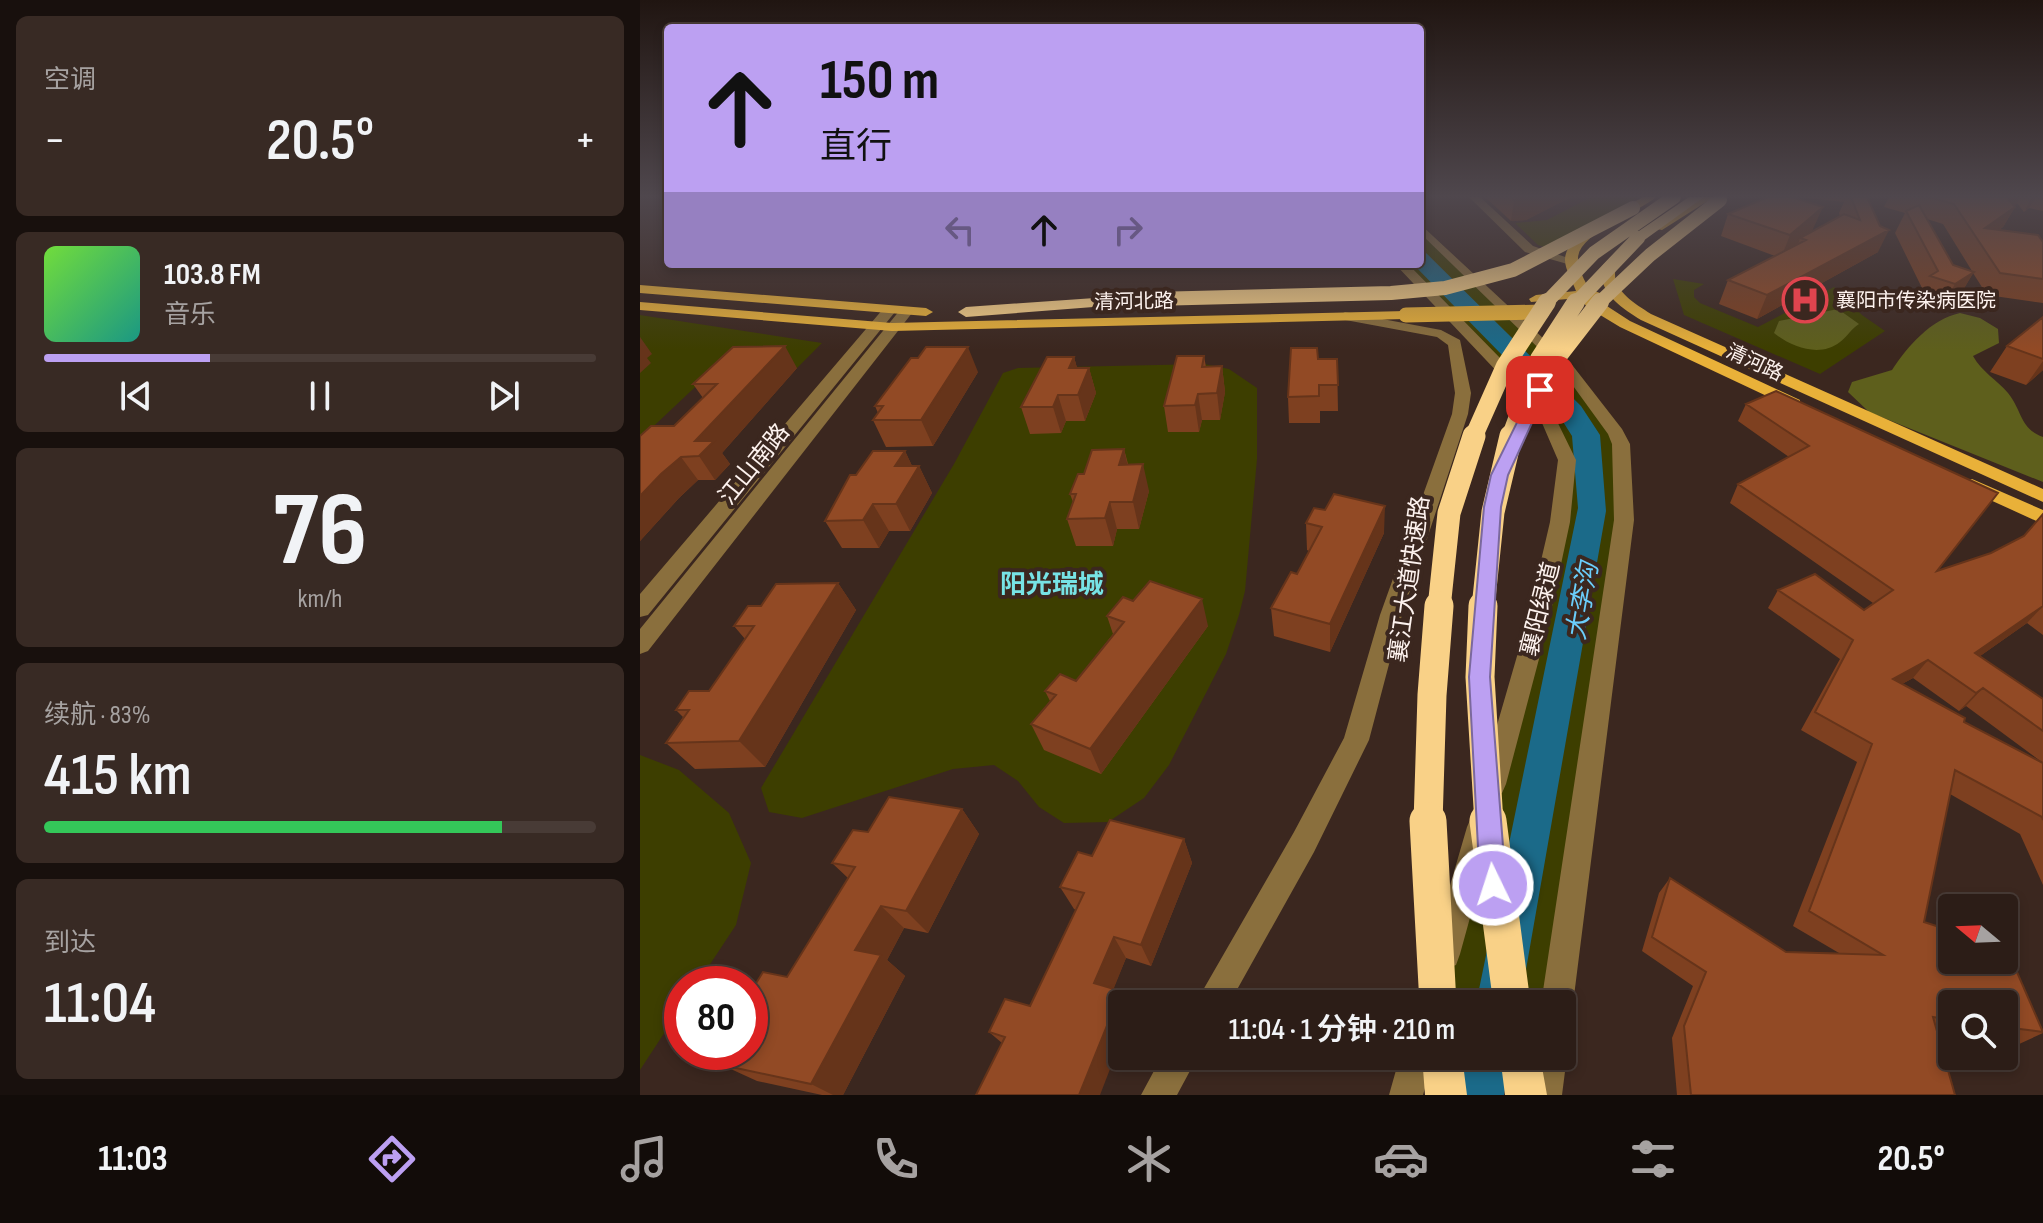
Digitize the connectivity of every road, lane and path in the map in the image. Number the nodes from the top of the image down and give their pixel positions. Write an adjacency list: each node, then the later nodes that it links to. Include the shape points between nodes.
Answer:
1 (1442, 248): 31 (street, via 1568,369 1621,444 1624,520)
2 (1528, 248): 8 (street)
3 (1555, 248): 18 (highway, bridge, via 1513,270 1445,288)
4 (1574, 248): 8 (main road)
5 (1601, 248): 29 (highway, 襄江大道快速路, bridge, via 1530,324 1493,389 1452,504 1432,668 1429,908)
6 (1627, 248): 30 (highway, bridge, via 1565,316 1540,358 1492,507 1479,677 1493,885)
7 (1628, 248): 11 (main road, via 1609,263)
8 (1571, 261): 12 (main road, 清河路)
9 (1405, 268): 28 (street, 襄阳绿道, via 1546,414 1567,460 1560,522 1537,625)
10 (640, 289): 20 (main road, 清河北路)
11 (1612, 289): 12 (main road, 清河北路); 15 (main road, 清河路)
12 (1584, 294): 13 (main road, 清河北路); 16 (main road, 清河路)
13 (1539, 305): 16 (main road, 清河北路); 17 (main road, 清河北路, bridge)
14 (640, 306): 20 (main road, 清河北路)
15 (1629, 306): 16 (main road, 清河北路); 23 (main road, 清河路)
16 (1598, 308): 21 (main road, 清河路)
17 (1404, 309): 18 (main road, 清河北路); 19 (main road, 清河北路)
18 (966, 312): 20 (main road, 清河北路)
19 (1345, 316): 20 (main road, 清河北路); 27 (street, via 1441,334 1455,343 1463,393 1460,414 1391,615 1356,740)
20 (891, 319): 25 (street, 江山南路); 26 (street, 江山南路)
21 (1809, 409)
22 (1960, 480): 24 (main road)
23 (2043, 496)
24 (2043, 518)
25 (640, 609)
26 (640, 645)
27 (1219, 990)
28 (1435, 990)
29 (1437, 990)
30 (1510, 990)
31 (1559, 990)
32 (1173, 1070): 37 (street)
33 (1413, 1070): 38 (street)
34 (1443, 1070): 39 (highway)
35 (1522, 1070): 40 (highway)
36 (1548, 1070): 41 (street)
37 (1158, 1095)
38 (1406, 1095)
39 (1446, 1095)
40 (1526, 1095)
41 (1545, 1095)

